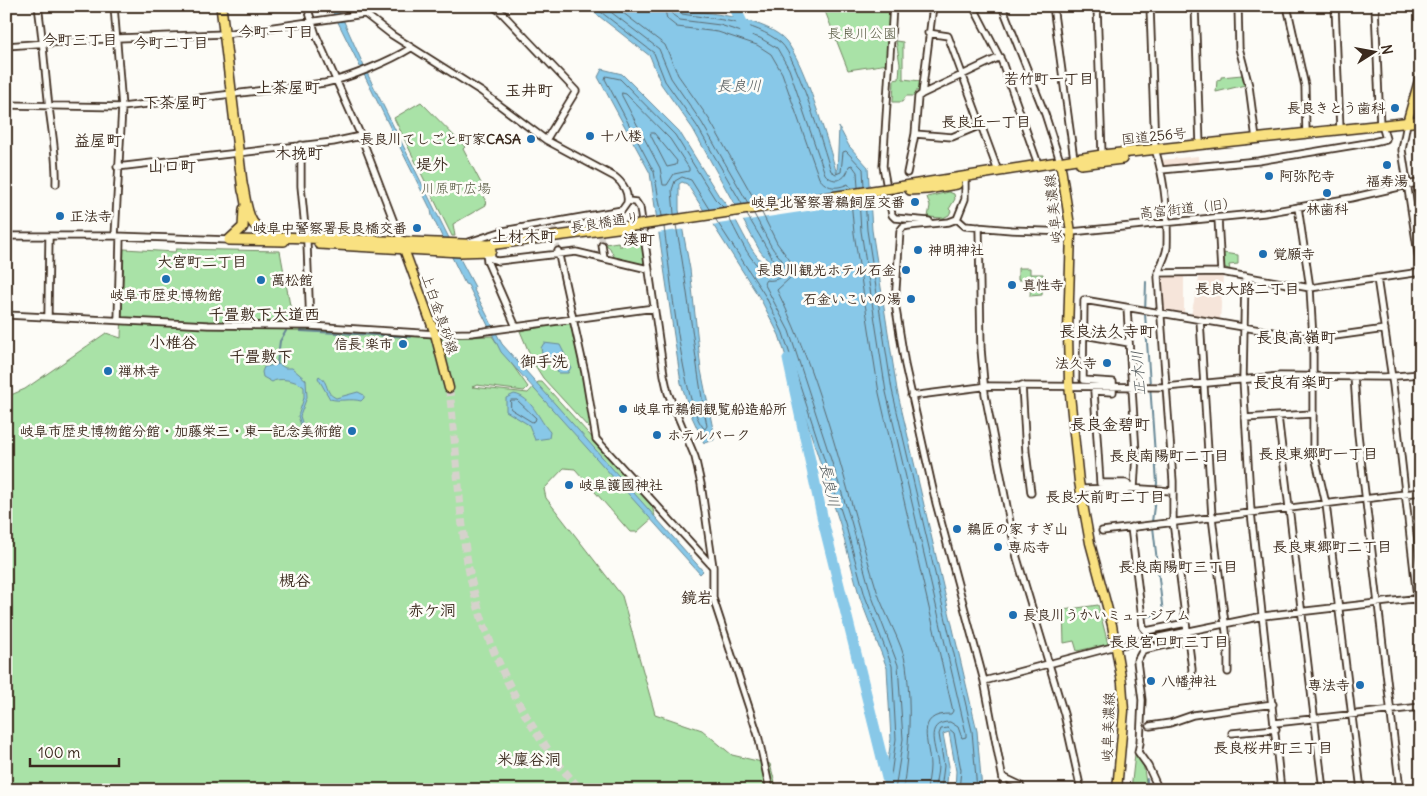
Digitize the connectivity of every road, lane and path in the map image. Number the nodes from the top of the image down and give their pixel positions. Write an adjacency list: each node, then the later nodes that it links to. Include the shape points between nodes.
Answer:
1 (38, 6): 24 (street)
2 (114, 6): 23 (street)
3 (221, 6): 22 (highway, 長良橋通り)
4 (308, 6): 20 (street)
5 (356, 6): 19 (street)
6 (493, 6): 46 (street, via 576,91)
7 (892, 6): 64 (street, via 884,166)
8 (932, 6): 21 (street)
9 (973, 6): 27 (street)
10 (1002, 6): 54 (street, via 1046,114)
11 (1053, 6): 52 (street)
12 (1097, 6): 51 (street)
13 (1150, 6): 49 (street)
14 (1195, 6): 48 (street)
15 (1238, 6): 45 (street, via 1239,48 1249,86)
16 (1287, 6): 42 (street, via 1305,86)
17 (1335, 6): 41 (street)
18 (1375, 6): 40 (street)
19 (364, 14): 20 (street); 26 (street)
20 (311, 21): 22 (street); 30 (street)
21 (928, 33): 29 (street, via 948,36); 31 (street)
22 (225, 34): 23 (street); 32 (highway, 長良橋通り)
23 (118, 38): 24 (street); 34 (street)
24 (44, 42): 25 (street); 35 (street)
25 (6, 46)
26 (411, 48): 30 (street); 46 (street, via 482,92)
27 (1000, 57): 29 (street); 53 (street)
28 (1421, 73): 37 (main road)
29 (962, 75): 31 (street); 38 (street)
30 (336, 80): 32 (street); 44 (street)
31 (922, 94): 43 (street, via 918,97)
32 (233, 95): 34 (street); 50 (highway, 長良橋通り)
33 (6, 105): 35 (street)
34 (122, 106): 35 (street); 55 (street)
35 (49, 107): 61 (street, via 56,156)
36 (1421, 121): 37 (highway, 国道256号)
37 (1407, 125): 39 (highway, 国道256号); 40 (highway, 国道256号); 62 (street, via 1402,150)
38 (981, 126): 43 (street, via 952,137); 57 (street)
39 (1421, 126)
40 (1382, 127): 41 (highway, 国道256号); 49 (highway, 国道256号); 56 (street, via 1386,138 1364,144 1258,161)
41 (1340, 130): 42 (highway, 国道256号)
42 (1306, 133): 45 (highway, 国道256号)
43 (915, 134): 58 (street)
44 (361, 136): 47 (street); 84 (street)
45 (1256, 139): 48 (highway, 国道256号)
46 (546, 140): 65 (street, via 615,177 622,184)
47 (302, 144): 50 (street); 81 (street, via 301,186)
48 (1200, 145): 49 (highway, 国道256号)
49 (1156, 152): 51 (highway, 国道256号); 54 (highway, 国道256号); 56 (street)
50 (239, 153): 55 (street); 63 (highway, 長良橋通り)
51 (1102, 155): 52 (highway, 国道256号)
52 (1074, 159): 54 (highway, 国道256号)
53 (1038, 164): 54 (highway, 国道256号); 57 (highway, 国道256号)
54 (1061, 164): 59 (highway, 国道256号); 76 (main road, 岐阜美濃線)
55 (117, 167): 79 (street)
56 (1161, 170): 72 (street)
57 (998, 171): 59 (highway, 国道256号)
58 (906, 173)
59 (966, 179): 64 (highway, 国道256号); 69 (street, via 965,199)
60 (1421, 182): 62 (street, 高富街道（旧）)
61 (56, 184)
62 (1407, 185): 66 (street, 高富街道（旧）); 92 (street)
63 (243, 186): 80 (highway, 長良橋通り, via 244,222 237,235); 81 (highway, 長良橋通り, via 250,220 259,230)
64 (891, 193): 70 (street, via 895,218); 74 (highway, 長良橋通り, bridge)
65 (628, 200): 67 (street, via 622,210); 89 (street, via 636,202 640,208)
66 (1298, 207): 68 (street, 高富街道（旧）); 95 (street)
67 (598, 215): 71 (street); 75 (street, via 554,225)
68 (1218, 218): 72 (street, 高富街道（旧）); 90 (street)
69 (957, 219): 70 (street); 73 (street, 高富街道（旧）, via 965,226)
70 (936, 222): 125 (street, via 903,227 898,239 895,303)
71 (599, 223)
72 (1166, 224): 76 (street, 高富街道（旧）); 91 (street, via 1167,248)
73 (979, 227): 76 (street, 高富街道（旧）); 120 (street)
74 (641, 228): 82 (highway, 長良橋通り); 86 (highway, 長良橋通り)
75 (503, 231): 82 (street, via 501,240); 85 (street)
76 (1071, 232): 119 (main road, 岐阜美濃線)
77 (6, 236): 78 (street)
78 (49, 236): 79 (street); 100 (street)
79 (118, 236): 80 (street); 102 (street)
80 (229, 240): 81 (highway, 長良橋通り)
81 (307, 241): 84 (highway, 長良橋通り); 104 (street)
82 (508, 244): 85 (highway, 長良橋通り)
83 (602, 245): 88 (street)
84 (403, 246): 85 (highway, 長良橋通り); 108 (main road, 上白金真砂線)
85 (459, 247): 86 (highway, 長良橋通り)
86 (488, 251): 87 (street, via 492,259 498,261); 105 (street, via 487,261)
87 (558, 253): 88 (street, via 576,252); 101 (street)
88 (604, 258): 89 (street)
89 (648, 269): 96 (street)
90 (1221, 272): 91 (street); 93 (street)
91 (1158, 273): 98 (street)
92 (1421, 273): 94 (street)
93 (1246, 276): 95 (street); 106 (street)
94 (1377, 278): 95 (street); 107 (street)
95 (1310, 288): 110 (street)
96 (654, 308): 101 (street); 145 (street, via 668,393 696,457)
97 (1127, 308): 98 (street); 109 (street, via 1084,300); 111 (street)
98 (1161, 313): 103 (street); 123 (street)
99 (6, 315): 100 (street)
100 (48, 316): 102 (street)
101 (572, 319): 105 (street); 145 (street, via 596,426 596,439)
102 (118, 320): 104 (street)
103 (1200, 320): 106 (street); 117 (street)
104 (310, 326): 108 (street)
105 (515, 327): 108 (street)
106 (1244, 327): 110 (street); 116 (street)
107 (1385, 329): 110 (street); 115 (street)
108 (435, 334): 124 (main road, 上白金真砂線)
109 (1084, 335): 111 (street); 121 (street, via 1084,380 1113,382)
110 (1313, 339): 113 (street)
111 (1130, 343): 122 (street)
112 (1421, 374): 115 (street)
113 (1312, 375): 114 (street); 116 (street); 126 (street)
114 (1354, 376): 115 (street); 137 (street)
115 (1392, 377): 136 (street)
116 (1243, 380): 117 (street); 128 (street)
117 (1203, 384): 123 (street); 141 (street)
118 (1022, 385): 119 (street); 120 (street); 135 (street)
119 (1069, 385): 121 (street); 131 (main road, 岐阜美濃線)
120 (984, 386): 125 (street); 157 (street, via 1017,558)
121 (1113, 386): 122 (street); 130 (street, via 1113,392 1094,391 1100,483 1126,484)
122 (1132, 386): 123 (street); 130 (street, via 1136,453)
123 (1166, 386): 132 (street)
124 (449, 388)
125 (911, 396): 159 (street)
126 (1312, 414): 127 (street); 138 (street, via 1313,448)
127 (1278, 416): 128 (street); 139 (street)
128 (1245, 418): 140 (street)
129 (1127, 488): 130 (street); 131 (street); 133 (street, via 1125,492)
130 (1134, 488): 132 (street)
131 (1080, 489): 156 (main road, 岐阜美濃線)
132 (1172, 491): 142 (street)
133 (1105, 492)
134 (1421, 492): 136 (street)
135 (1031, 493)
136 (1405, 494): 137 (street); 146 (street)
137 (1366, 499): 138 (street); 147 (street)
138 (1326, 504): 139 (street); 148 (street)
139 (1289, 508): 140 (street); 149 (street)
140 (1251, 512): 141 (street); 150 (street)
141 (1212, 517): 142 (street); 152 (street)
142 (1173, 522): 143 (street); 151 (street)
143 (1131, 527): 144 (street); 151 (street, via 1143,628 1146,631)
144 (1102, 531)
145 (713, 567): 170 (street, via 713,598 758,736)
146 (1419, 598): 147 (street); 154 (street)
147 (1378, 603): 148 (street); 163 (street)
148 (1339, 608): 149 (street); 164 (street)
149 (1301, 612): 150 (street); 165 (street)
150 (1262, 616): 152 (street); 161 (street)
151 (1186, 623): 153 (street)
152 (1225, 624): 153 (street); 158 (street)
153 (1187, 631): 155 (street); 156 (street)
154 (1421, 633)
155 (1188, 640): 160 (street); 175 (street, via 1143,650 1137,661 1142,700 1138,752)
156 (1116, 646): 157 (street); 174 (main road, 岐阜美濃線, via 1124,711)
157 (1048, 662): 159 (street); 173 (street, via 1064,714)
158 (1228, 672)
159 (984, 681): 169 (street)
160 (1192, 686)
161 (1273, 704): 166 (street, via 1193,714); 167 (street)
162 (1421, 707): 163 (street)
163 (1390, 710): 164 (street); 179 (street)
164 (1352, 715): 165 (street); 178 (street)
165 (1314, 719): 167 (street); 177 (street)
166 (1150, 726)
167 (1276, 726): 168 (street); 176 (street)
168 (1232, 733)
169 (1003, 777): 171 (street); 172 (street, via 1020,785)
170 (770, 790)
171 (1005, 790)
172 (1022, 790)
173 (1081, 790)
174 (1117, 790)
175 (1158, 790)
176 (1282, 790)
177 (1323, 790)
178 (1361, 790)
179 (1400, 790)

